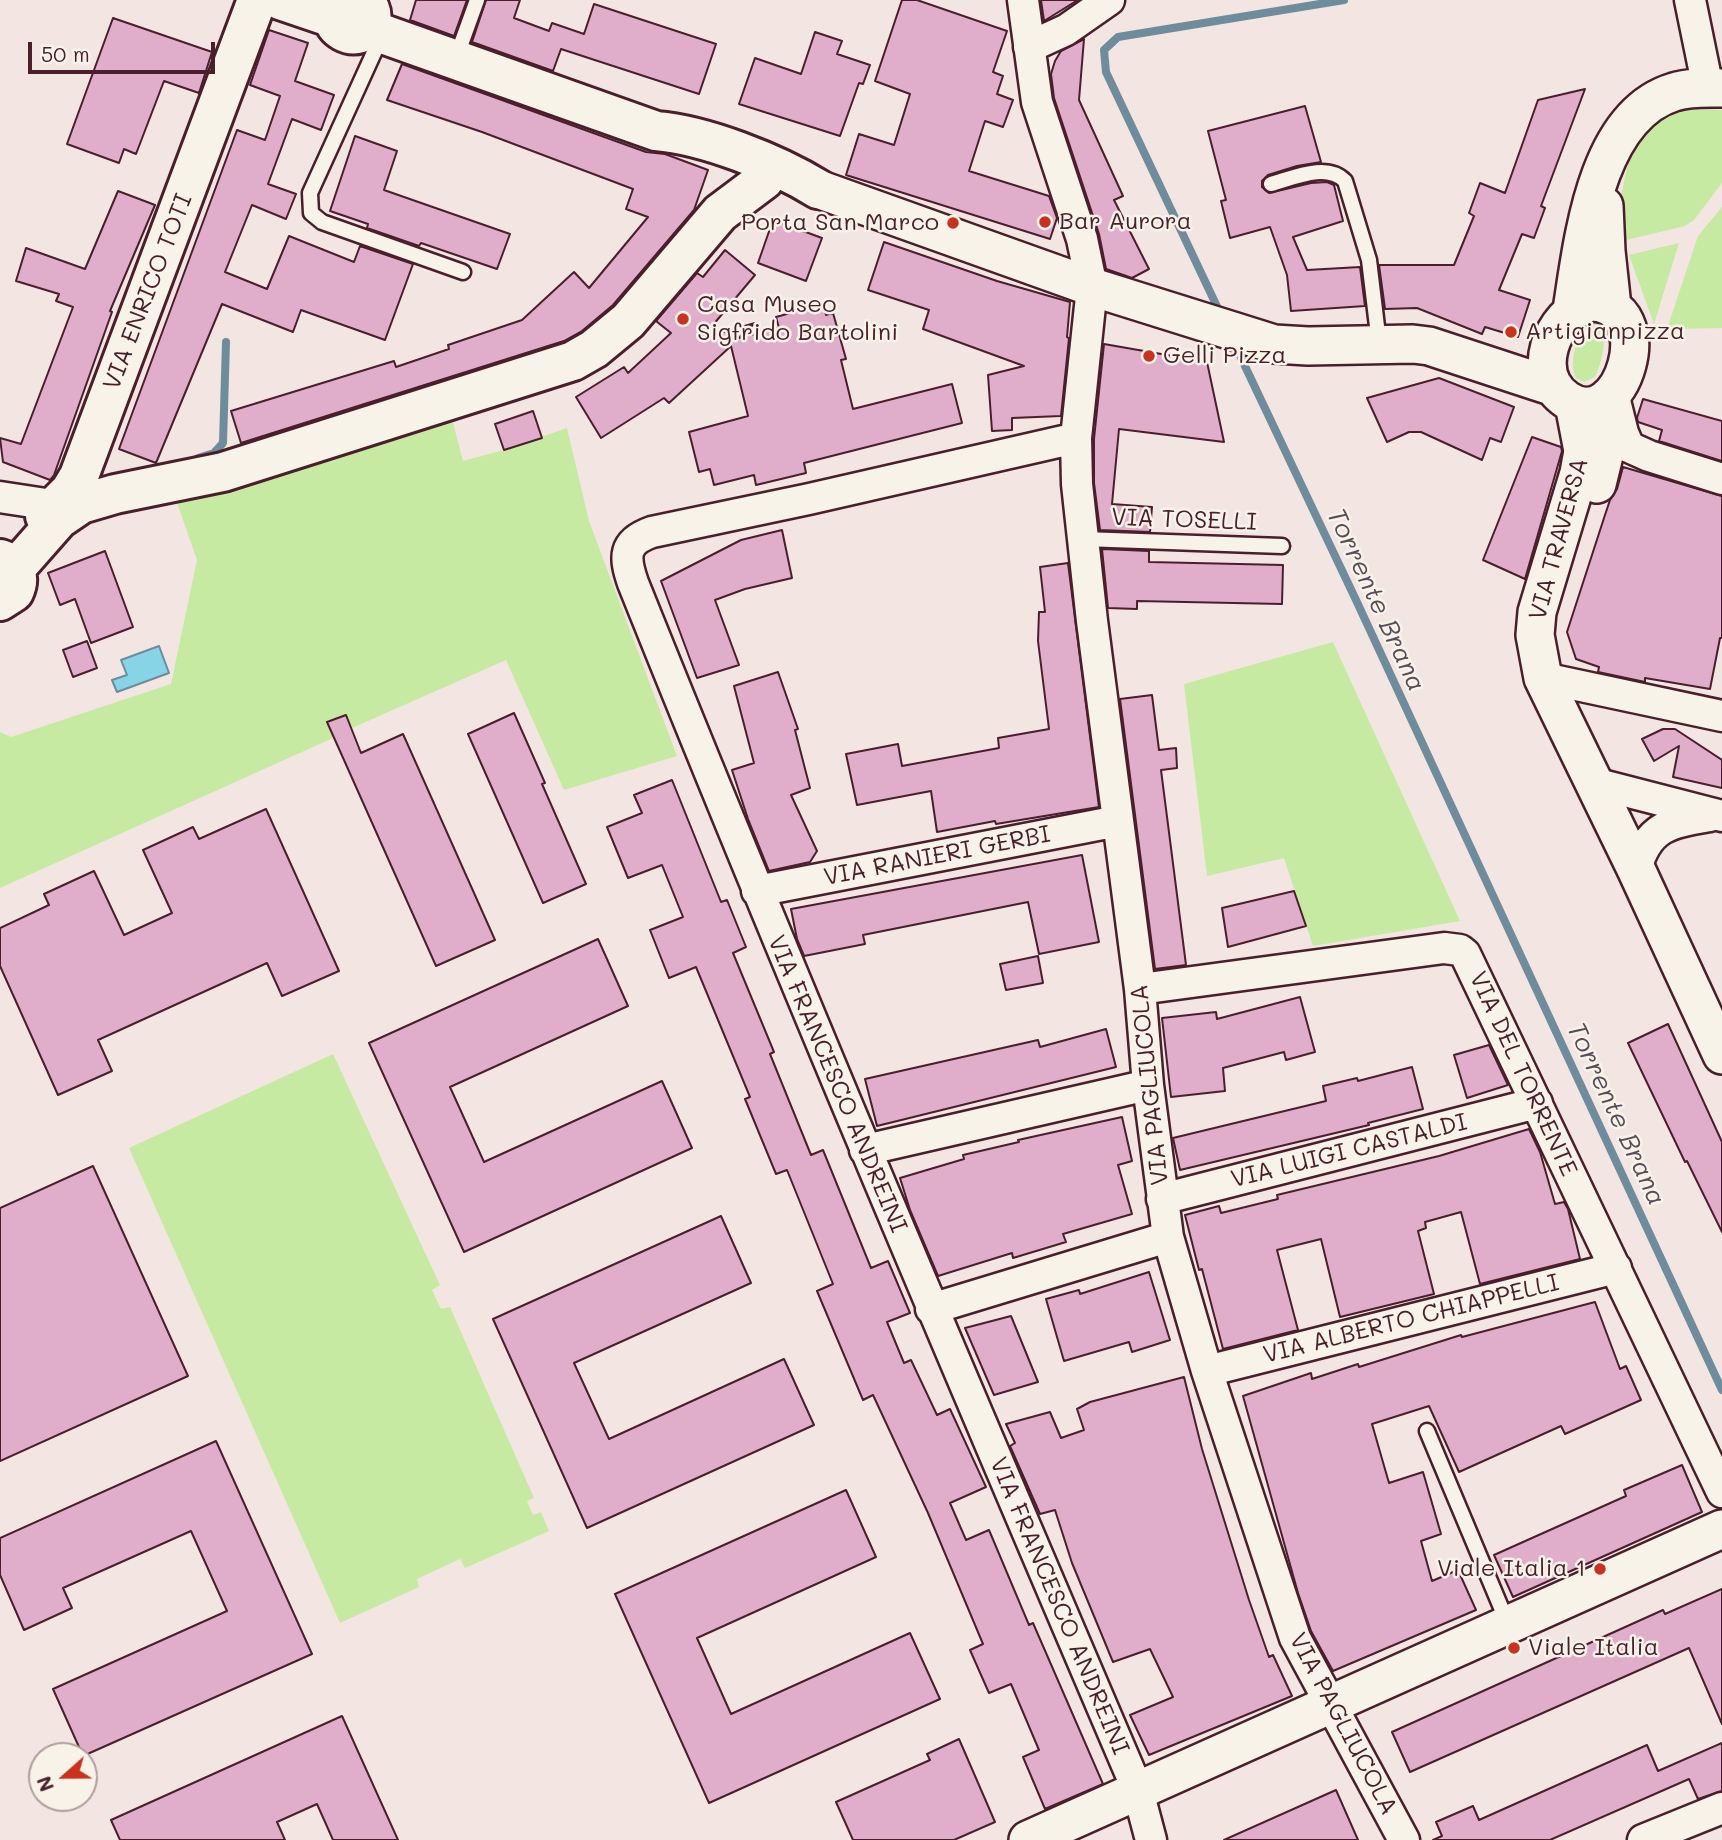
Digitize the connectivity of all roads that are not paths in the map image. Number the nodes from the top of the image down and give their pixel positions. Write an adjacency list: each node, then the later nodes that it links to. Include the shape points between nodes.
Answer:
1 (257, 0): 25 (main road, VIA ENRICO TOTI)
2 (280, 0): 7 (main road)
3 (477, 0): 9 (lane)
4 (1109, 0): 8 (street, via 1066,30)
5 (1690, 0): 10 (street)
6 (1020, 1): 8 (street, VIA PAGLIUCOLA)
7 (361, 13): 9 (main road); 16 (lane, via 310,192 311,212 322,222)
8 (1029, 47): 17 (street, VIA PAGLIUCOLA, via 1037,102)
9 (456, 60): 11 (main road)
10 (1711, 80): 12 (street, via 1672,92 1645,107 1622,130)
11 (656, 131): 13 (main road, via 677,149); 15 (main road, via 682,133 788,170)
12 (1605, 170): 18 (street); 19 (street, via 1588,215)
13 (764, 180): 15 (main road); 25 (main road, via 720,213 628,321 573,360 223,472)
14 (1271, 184): 20 (lane, via 1331,172 1345,181 1369,260)
15 (818, 189): 17 (street)
16 (463, 272)
17 (1093, 287): 20 (street, via 1275,344); 22 (street, VIA PAGLIUCOLA)
18 (1612, 307): 19 (street, via 1590,302); 21 (street, via 1626,323 1625,371)
19 (1572, 310): 21 (street, via 1557,328)
20 (1380, 345): 21 (street, via 1413,344)
21 (1579, 389): 23 (street, via 1623,433 1629,447); 29 (street, VIA TRAVERSA, via 1606,452 1553,629)
22 (1076, 438): 26 (street, VIA PAGLIUCOLA); 35 (street, VIA FRANCESCO ANDREINI, via 640,536 628,547 633,583)
23 (1722, 479)
24 (0, 497): 25 (street)
25 (65, 507): 28 (main road)
26 (1083, 539): 27 (lane, VIA TOSELLI); 33 (street, VIA PAGLIUCOLA)
27 (1282, 546)
28 (3, 582)
29 (1552, 690): 30 (street); 31 (street, VIA TRAVERSA)
30 (1722, 716)
31 (1594, 783): 32 (street); 34 (street, VIA TRAVERSA)
32 (1719, 815): 34 (street, via 1678,821 1660,829 1643,846)
33 (1118, 821): 35 (street, VIA RANIERI GERBI); 36 (street, VIA PAGLIUCOLA)
34 (1636, 869): 37 (street, VIA TRAVERSA)
35 (757, 891): 40 (street, VIA FRANCESCO ANDREINI)
36 (1140, 989): 38 (street, VIA PAGLIUCOLA); 39 (street, VIA DEL TORRENTE, via 1444,948 1460,950 1469,960)
37 (1722, 1055)
38 (1148, 1085): 40 (street); 41 (street, VIA PAGLIUCOLA)
39 (1537, 1103): 41 (street, VIA LUIGI CASTALDI); 43 (street, VIA DEL TORRENTE)
40 (865, 1150): 44 (street, VIA FRANCESCO ANDREINI)
41 (1162, 1199): 42 (street, VIA PAGLIUCOLA)
42 (1168, 1237): 44 (street); 45 (street, VIA PAGLIUCOLA)
43 (1616, 1268): 45 (street, VIA ALBERTO CHIAPPELLI); 47 (street, VIA DEL TORRENTE)
44 (931, 1309): 51 (street, VIA FRANCESCO ANDREINI)
45 (1207, 1371): 50 (street, VIA PAGLIUCOLA, via 1295,1638)
46 (1427, 1431): 49 (lane)
47 (1722, 1492)
48 (1722, 1529): 49 (street)
49 (1508, 1625): 50 (street)
50 (1330, 1704): 51 (street); 55 (street, VIA PAGLIUCOLA)
51 (1138, 1791): 53 (street); 54 (street, VIA FRANCESCO ANDREINI)
52 (1722, 1808): 56 (street)
53 (1028, 1840)
54 (1152, 1840)
55 (1404, 1840)
56 (1643, 1840)

